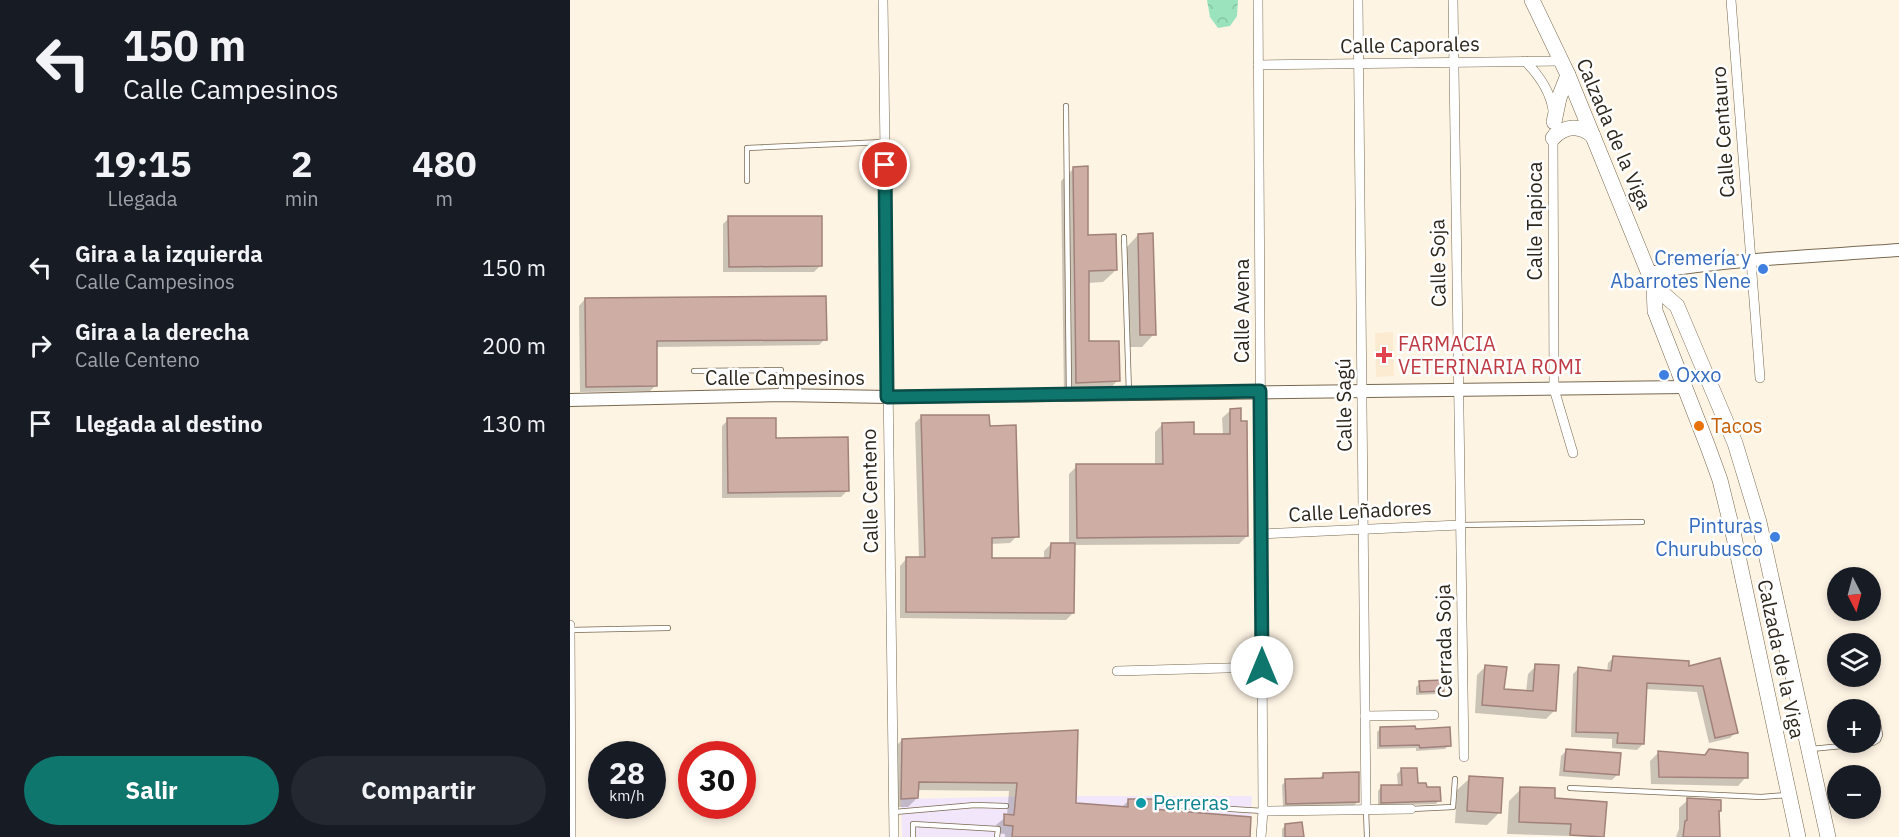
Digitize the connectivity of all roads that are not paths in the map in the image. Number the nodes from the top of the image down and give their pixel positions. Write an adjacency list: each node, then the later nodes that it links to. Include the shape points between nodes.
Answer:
1 (882, 0): 16 (street, Calle Centeno)
2 (1258, 0): 10 (street, Calle Avena)
3 (1358, 0): 9 (street, Calle Sagú)
4 (1453, 0): 8 (street, Calle Soja)
5 (1532, 0): 11 (main road, Calzada de la Viga)
6 (1731, 0): 20 (street, Calle Centauro)
7 (1525, 61): 8 (street, Calle Caporales); 11 (street, Calle Caporales); 13 (street, Calle Tapioca, via 1546,87)
8 (1454, 62): 9 (street, Calle Caporales); 27 (street, Calle Soja)
9 (1359, 64): 10 (street, Calle Caporales); 26 (street, Calle Sagú)
10 (1258, 65): 28 (street, Calle Avena)
11 (1565, 68): 13 (main road); 14 (main road, Calzada de la Viga)
12 (1066, 106): 30 (lane)
13 (1554, 122): 15 (street, Calle Tapioca)
14 (1593, 136): 15 (main road, via 1583,129 1570,128); 21 (main road, Calzada de la Viga)
15 (1553, 138): 25 (street, Calle Tapioca)
16 (884, 142): 17 (lane, via 747,148); 32 (street, Calle Centeno)
17 (747, 181)
18 (1124, 237): 29 (lane)
19 (1899, 250): 20 (street)
20 (1751, 261): 21 (street); 23 (street, Calle Centauro)
21 (1652, 279): 24 (main road, Calzada de la Viga, via 1655,311); 46 (main road, Calzada de la Viga, via 1677,306 1749,483)
22 (694, 371): 31 (lane, via 781,370)
23 (1760, 378)
24 (1685, 387): 25 (street, Calle Campesinos); 50 (main road, Calzada de la Viga, via 1723,492)
25 (1554, 389): 27 (street, Calle Campesinos); 34 (street, Calle Tapioca)
26 (1362, 390): 27 (street, Calle Campesinos); 28 (street, Calle Campesinos); 37 (street, Calle Sagú)
27 (1458, 390): 36 (street, Calle Soja)
28 (1260, 391): 29 (street, Calle Campesinos); 38 (street, Calle Avena)
29 (1129, 393): 30 (street, Calle Campesinos)
30 (1069, 394): 32 (street, Calle Campesinos)
31 (781, 395): 32 (street, Calle Campesinos); 33 (street, Calle Campesinos)
32 (887, 397): 56 (street, Calle Centeno)
33 (570, 400)
34 (1573, 453)
35 (1642, 522): 36 (lane)
36 (1460, 525): 37 (street, Calle Leñadores); 47 (street, Cerrada Soja)
37 (1363, 529): 38 (street, Calle Leñadores); 44 (street, Calle Sagú)
38 (1262, 534): 41 (street, Calle Avena)
39 (570, 627): 40 (lane); 57 (street)
40 (668, 628)
41 (1262, 667): 42 (street); 55 (street, Calle Avena)
42 (1117, 671)
43 (1434, 714): 44 (street)
44 (1365, 716): 54 (street, Calle Sagú)
45 (1827, 747): 46 (lane)
46 (1809, 749): 64 (main road, Calzada de la Viga)
47 (1464, 757)
48 (1455, 779): 53 (lane, via 1453,807)
49 (1570, 788): 50 (lane, via 1761,797)
50 (1789, 794): 63 (main road, Calzada de la Viga)
51 (1166, 805): 55 (lane)
52 (1006, 806): 56 (lane)
53 (1411, 809): 54 (street)
54 (1366, 810): 55 (street); 62 (lane)
55 (1263, 811): 61 (street, Calle Avena)
56 (893, 812): 58 (street, Calle Centeno)
57 (571, 837)
58 (894, 837)
59 (913, 837): 60 (lane, via 913,824 998,829)
60 (998, 837)
61 (1261, 837)
62 (1367, 837)
63 (1798, 837)
64 (1828, 837)

